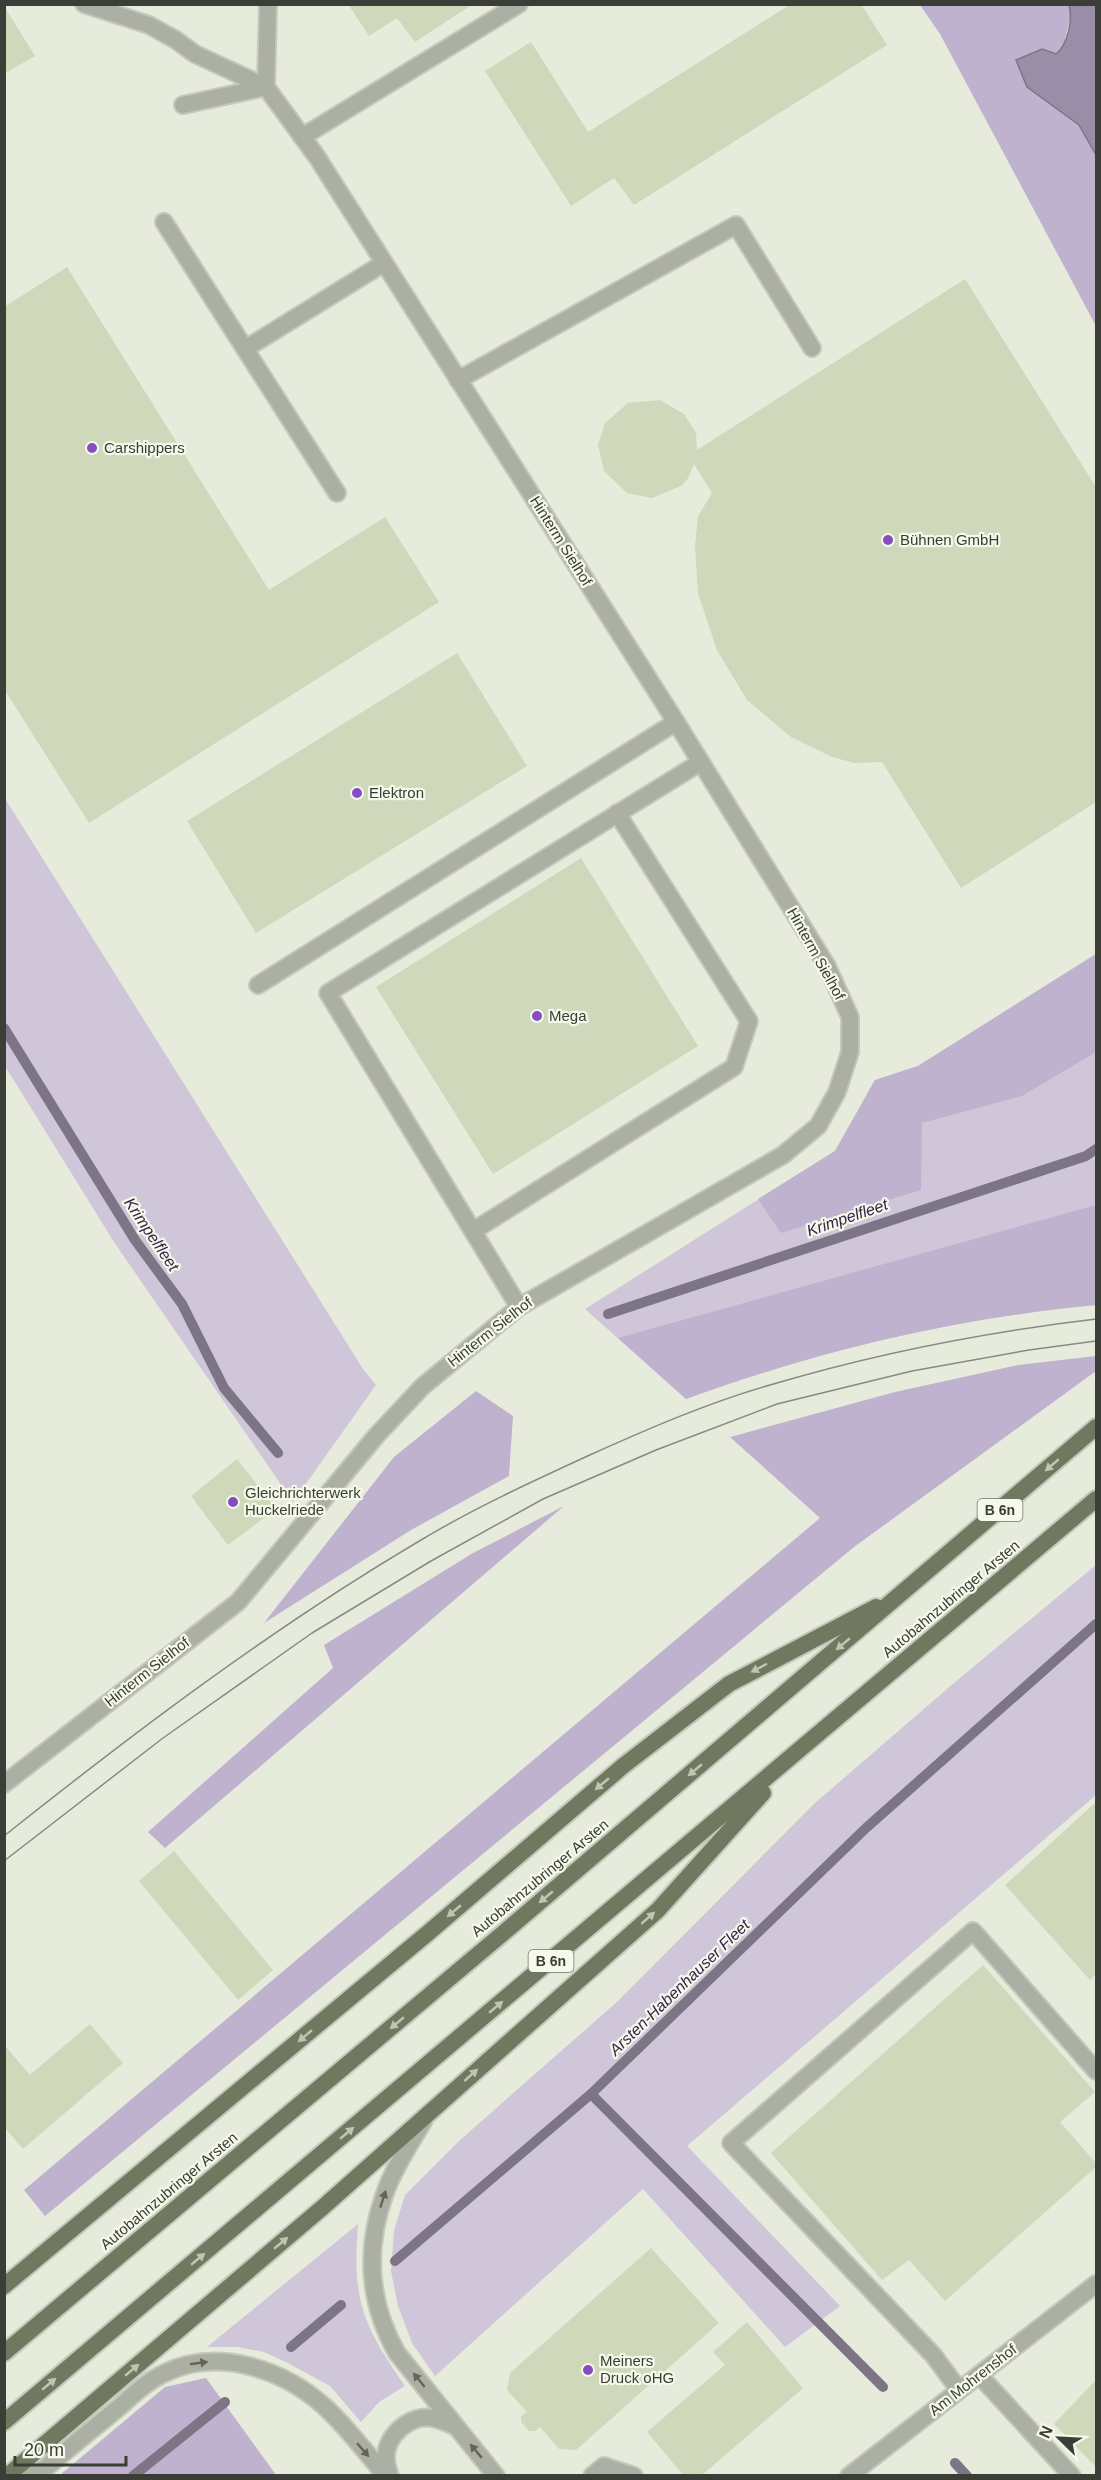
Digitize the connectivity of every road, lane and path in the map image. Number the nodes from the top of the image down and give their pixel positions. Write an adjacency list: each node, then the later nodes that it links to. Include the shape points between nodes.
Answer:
1 (84, 4): 4 (street, via 148,26 195,54)
2 (268, 4): 4 (street)
3 (519, 4): 6 (street)
4 (266, 87): 5 (street); 6 (street, Hinterm Sielhof)
5 (183, 105)
6 (302, 137): 8 (street, Hinterm Sielhof)
7 (164, 222): 10 (street)
8 (384, 263): 10 (street); 11 (street, Hinterm Sielhof)
9 (812, 348): 11 (street, via 736,225)
10 (245, 349): 12 (street)
11 (458, 380): 13 (street, Hinterm Sielhof)
12 (337, 493)
13 (676, 722): 14 (street, Hinterm Sielhof); 16 (street)
14 (701, 762): 15 (street); 18 (street, Hinterm Sielhof, via 827,966 850,1017 850,1052 837,1092 818,1126 783,1155)
15 (617, 813): 17 (street, via 749,1021 734,1067); 17 (street, via 328,993)
16 (258, 985)
17 (473, 1231): 18 (street)
18 (519, 1306): 23 (street, Hinterm Sielhof, via 423,1386 376,1435 238,1602)
19 (1096, 1427): 21 (highway, Autobahnzubringer Arsten / B 6n, one-way to 21)
20 (1096, 1499): 22 (highway, Autobahnzubringer Arsten / B 6n)
21 (903, 1592): 27 (highway, one-way to 27, via 729,1684 623,1766); 28 (highway, Autobahnzubringer Arsten / B 6n, one-way to 28)
22 (807, 1744): 25 (highway, one-way to 22, via 658,1910); 31 (highway, Autobahnzubringer Arsten / B 6n, one-way to 22)
23 (4, 1784)
24 (1096, 2071): 30 (street, via 973,1931 731,2143 934,2356)
25 (428, 2114): 32 (street, one-way to 25, via 388,2337 371,2274 374,2229 385,2192); 34 (highway, one-way to 25)
26 (1096, 2284): 29 (street, Am Mohrenshof)
27 (4, 2286)
28 (4, 2353)
29 (979, 2375): 30 (street, Am Mohrenshof); 40 (street)
30 (959, 2390): 33 (street, Am Mohrenshof)
31 (4, 2422)
32 (455, 2426): 36 (street, via 431,2417 414,2419 401,2428 390,2441 386,2456); 37 (street, one-way to 32)
33 (856, 2474)
34 (7, 2475)
35 (31, 2475): 36 (street, one-way to 36, via 163,2374 183,2365 219,2360 263,2370 295,2385 326,2407)
36 (388, 2475)
37 (496, 2475)
38 (592, 2475): 39 (street, via 604,2466)
39 (634, 2475)
40 (1072, 2475)

